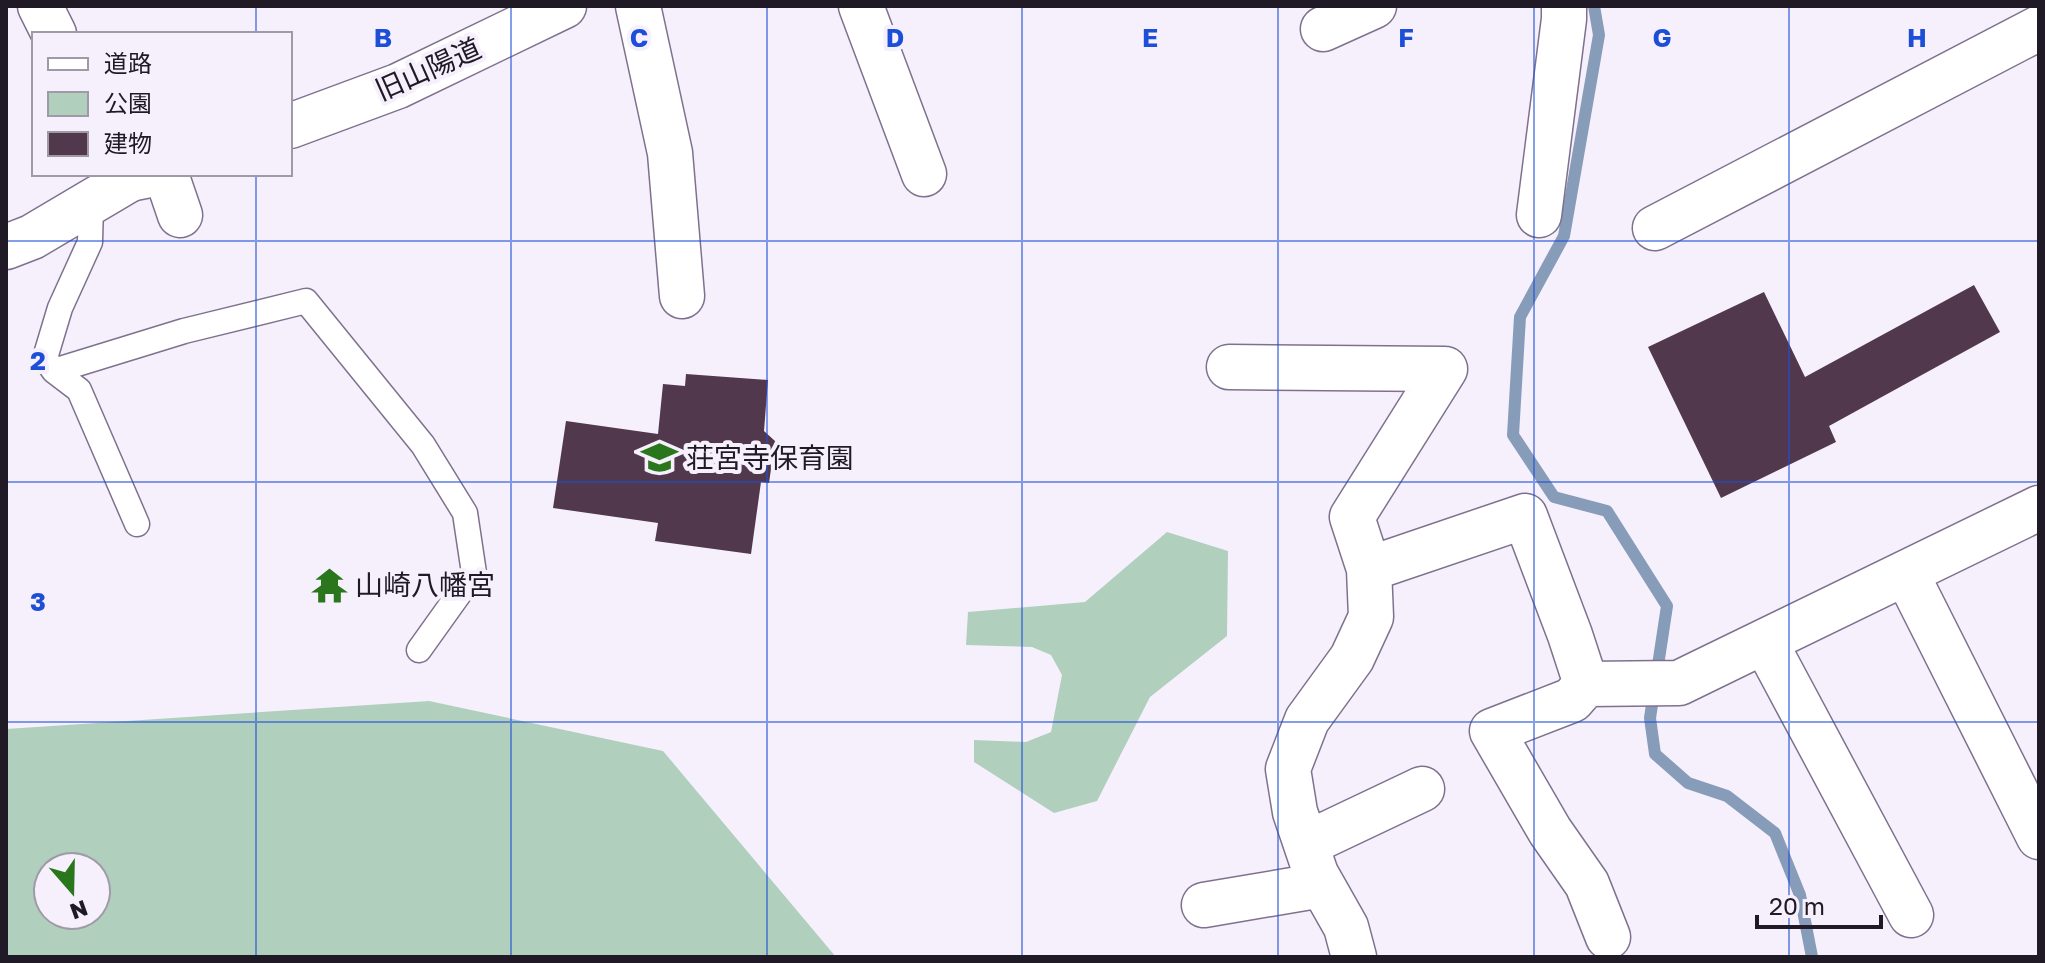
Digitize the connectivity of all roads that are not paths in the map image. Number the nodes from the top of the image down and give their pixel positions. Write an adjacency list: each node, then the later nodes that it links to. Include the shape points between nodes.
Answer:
1 (40, 6): 9 (street)
2 (564, 6): 10 (street, 旧山陽道, via 398,86)
3 (638, 6): 19 (street, via 670,153)
4 (861, 6): 11 (street)
5 (1374, 6): 8 (street)
6 (1564, 6): 16 (street)
7 (2039, 28): 17 (street)
8 (1323, 29)
9 (53, 32)
10 (292, 125)
11 (924, 174)
12 (142, 176): 14 (street)
13 (145, 176): 15 (street)
14 (91, 203): 18 (street); 21 (lane, via 90,242 60,308 45,358)
15 (180, 215)
16 (1539, 215)
17 (1655, 228)
18 (6, 247)
19 (682, 296)
20 (1229, 367): 24 (street, via 1445,369 1352,517)
21 (54, 371): 23 (lane, via 79,390); 27 (lane, via 306,301 423,445 465,513 474,573)
22 (2039, 508): 25 (street)
23 (137, 524)
24 (1369, 569): 28 (street, via 1525,516); 31 (street, via 1371,617 1352,658 1307,720 1288,769)
25 (1906, 573): 26 (street); 30 (street)
26 (1765, 642): 28 (street, via 1660,684); 34 (street)
27 (419, 650)
28 (1586, 684): 35 (street, via 1572,700 1492,731 1587,884)
29 (1422, 789): 31 (street)
30 (2039, 837)
31 (1306, 844): 32 (street)
32 (1322, 885): 33 (street); 36 (street, via 1346,927)
33 (1204, 905)
34 (1911, 915)
35 (1608, 937)
36 (1354, 957)

